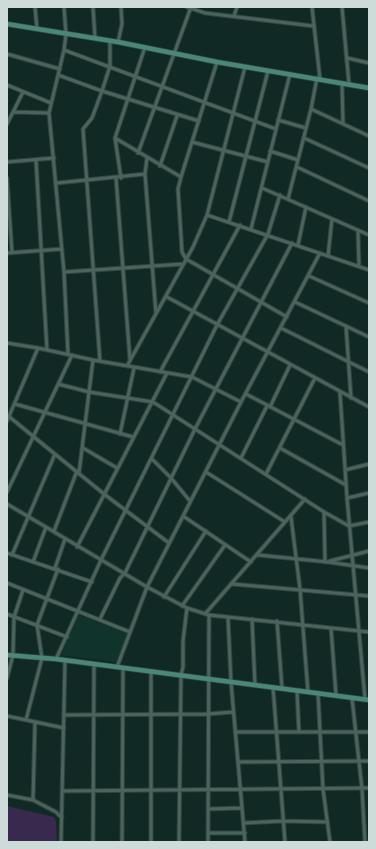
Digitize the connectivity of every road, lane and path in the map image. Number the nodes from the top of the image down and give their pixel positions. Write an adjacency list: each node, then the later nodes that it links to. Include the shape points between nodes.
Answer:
1 (35, 7): 13 (street)
2 (64, 7): 14 (street)
3 (93, 7): 15 (street)
4 (121, 7): 17 (street, via 122,24)
5 (187, 7): 9 (street)
6 (237, 7): 10 (street)
7 (312, 7): 12 (street)
8 (342, 7): 22 (street)
9 (191, 8): 10 (street); 20 (street)
10 (234, 16): 12 (street)
11 (7, 24): 13 (street)
12 (313, 26): 32 (street)
13 (37, 29): 14 (street)
14 (66, 34): 15 (street); 19 (street)
15 (95, 38): 16 (street)
16 (110, 40): 17 (street); 25 (street)
17 (118, 42): 18 (street)
18 (145, 47): 20 (street); 31 (street)
19 (64, 50): 25 (street); 27 (street)
20 (176, 53): 23 (street); 36 (street)
21 (7, 54): 27 (street)
22 (347, 58): 24 (street); 34 (street)
23 (217, 62): 26 (street); 41 (street)
24 (369, 63)
25 (110, 66): 31 (street); 39 (street)
26 (245, 67): 28 (street); 47 (street)
27 (60, 69): 30 (street)
28 (268, 71): 29 (street); 51 (street)
29 (290, 74): 32 (street); 49 (street)
30 (58, 75): 39 (street); 42 (street)
31 (136, 76): 36 (street); 40 (street)
32 (318, 79): 33 (street); 44 (street)
33 (342, 83): 34 (street); 52 (street)
34 (349, 84): 37 (street)
35 (7, 85): 38 (street)
36 (163, 86): 41 (street); 43 (street)
37 (369, 88)
38 (23, 92): 42 (street); 45 (street)
39 (102, 92): 40 (street); 78 (street, via 92,118 83,129)
40 (129, 100): 43 (street); 57 (street)
41 (206, 102): 47 (street); 50 (street)
42 (51, 103): 46 (street)
43 (155, 108): 48 (street); 62 (street)
44 (311, 109): 52 (street); 54 (street)
45 (14, 112): 46 (street); 53 (street)
46 (49, 113): 64 (street)
47 (233, 114): 51 (street); 60 (street)
48 (177, 116): 50 (street); 70 (street)
49 (278, 120): 54 (street); 55 (street)
50 (199, 121): 59 (street)
51 (255, 122): 55 (street); 63 (street)
52 (343, 123): 56 (street)
53 (7, 124)
54 (306, 128): 58 (street)
55 (276, 129): 61 (street)
56 (369, 136)
57 (115, 138): 62 (street); 77 (street)
58 (304, 138): 67 (street); 72 (street)
59 (192, 142): 60 (street); 74 (street)
60 (223, 150): 63 (street); 85 (street)
61 (270, 151): 67 (street); 69 (street)
62 (138, 153): 65 (street)
63 (246, 156): 69 (street); 87 (street)
64 (54, 158): 66 (street); 79 (street)
65 (147, 158): 70 (street); 73 (street)
66 (36, 160): 68 (street); 96 (street)
67 (298, 160): 71 (street)
68 (7, 162)
69 (268, 162): 80 (street)
70 (160, 166): 74 (street)
71 (297, 167): 82 (street); 83 (street)
72 (369, 168)
73 (146, 174): 77 (street); 103 (street)
74 (181, 177): 101 (street, via 178,189 182,252)
75 (7, 178): 97 (street)
76 (116, 178): 77 (street); 78 (street); 105 (street)
77 (121, 178)
78 (87, 181): 79 (street); 106 (street)
79 (57, 183): 95 (street)
80 (262, 188): 81 (street); 89 (street)
81 (280, 196): 82 (street); 91 (street)
82 (288, 199): 84 (street)
83 (369, 201)
84 (306, 207): 86 (street); 94 (street)
85 (207, 215): 87 (street); 101 (street)
86 (332, 219): 90 (street); 100 (street)
87 (229, 222): 88 (street)
88 (240, 225): 89 (street); 109 (street)
89 (251, 229): 91 (street)
90 (358, 231): 92 (street); 104 (street)
91 (268, 234): 93 (street); 111 (street)
92 (369, 236)
93 (292, 243): 94 (street); 114 (street)
94 (298, 245): 99 (street)
95 (62, 249): 96 (street); 108 (street)
96 (42, 250): 97 (street); 126 (street)
97 (12, 252): 98 (street)
98 (7, 253)
99 (320, 253): 100 (street); 110 (street)
100 (328, 256): 104 (street)
101 (186, 259): 102 (street); 109 (street)
102 (183, 264): 103 (street); 112 (street)
103 (153, 266): 105 (street); 117 (street)
104 (359, 266): 107 (street)
105 (122, 267): 106 (street); 130 (street)
106 (94, 270): 108 (street); 131 (street)
107 (369, 270)
108 (64, 272): 128 (street)
109 (214, 275): 111 (street); 116 (street)
110 (309, 276): 113 (street); 115 (street)
111 (238, 288): 114 (street); 119 (street)
112 (166, 297): 116 (street); 117 (street)
113 (295, 302): 118 (street); 120 (street)
114 (262, 303): 118 (street); 123 (street)
115 (369, 303)
116 (194, 312): 119 (street); 136 (street)
117 (156, 314): 130 (street)
118 (287, 317): 121 (street)
119 (217, 325): 123 (street); 139 (street)
120 (346, 326): 122 (street); 132 (street)
121 (281, 328): 127 (street); 132 (street)
122 (369, 337)
123 (242, 339): 127 (street); 142 (street)
124 (7, 343): 125 (street)
125 (38, 348): 126 (street); 150 (street)
126 (47, 350): 128 (street)
127 (268, 353): 133 (street); 145 (street)
128 (70, 354): 129 (street); 141 (street)
129 (93, 360): 131 (street); 143 (street)
130 (130, 360): 134 (street)
131 (100, 361): 134 (street)
132 (349, 362): 137 (street); 147 (street)
133 (290, 365): 140 (street); 151 (street)
134 (127, 366): 135 (street)
135 (134, 368): 136 (street); 146 (street)
136 (160, 372): 138 (street)
137 (369, 372)
138 (167, 373): 139 (street); 148 (street)
139 (192, 377): 142 (street); 155 (street)
140 (315, 378): 144 (street); 157 (street)
141 (58, 384): 143 (street); 153 (street)
142 (216, 389): 149 (street); 160 (street)
143 (89, 392): 146 (street); 159 (street)
144 (340, 393): 147 (street); 165 (street)
145 (246, 394): 149 (street); 151 (street)
146 (129, 398): 148 (street); 161 (street)
147 (351, 398): 152 (street)
148 (153, 402): 155 (street); 163 (street)
149 (241, 402): 164 (street)
150 (15, 404): 153 (street); 156 (street)
151 (269, 407): 157 (street); 169 (street)
152 (369, 407): 154 (street)
153 (46, 412): 159 (street); 162 (street)
154 (369, 412)
155 (174, 415): 160 (street); 170 (street)
156 (8, 416): 158 (street); 162 (street)
157 (293, 420): 165 (street); 167 (street)
158 (7, 421)
159 (86, 425): 161 (street); 166 (street)
160 (195, 429): 164 (street); 177 (street)
161 (120, 434): 163 (street)
162 (33, 437): 168 (street); 179 (street)
163 (133, 437): 172 (street)
164 (219, 445): 169 (street); 175 (street)
165 (343, 445): 173 (street)
166 (83, 448): 172 (street); 174 (street)
167 (280, 448): 176 (street); 178 (street)
168 (55, 454): 174 (street); 188 (street)
169 (241, 458): 176 (street)
170 (152, 459): 177 (street); 186 (street)
171 (369, 464): 173 (street)
172 (117, 468): 181 (street)
173 (345, 470): 178 (street)
174 (78, 472): 181 (street); 196 (street)
175 (206, 472): 184 (street); 191 (street)
176 (266, 474): 183 (street)
177 (171, 478): 184 (street); 194 (street)
178 (346, 485): 182 (street)
179 (7, 492)
180 (369, 493): 182 (street)
181 (104, 494): 186 (street); 201 (street)
182 (347, 498): 193 (street)
183 (305, 499): 187 (street); 190 (street)
184 (190, 501): 189 (street)
185 (7, 504): 188 (street)
186 (127, 510): 194 (street); 208 (street)
187 (324, 512): 193 (street); 211 (street)
188 (28, 516): 195 (street); 205 (street)
189 (183, 516): 197 (street); 199 (street)
190 (291, 517): 191 (street); 207 (street)
191 (286, 522): 204 (street)
192 (369, 522): 193 (street)
193 (349, 526): 206 (street)
194 (147, 527): 199 (street); 215 (street)
195 (46, 528): 196 (street); 209 (street)
196 (54, 531): 198 (street)
197 (206, 531): 200 (street); 224 (street)
198 (65, 539): 201 (street); 214 (street)
199 (169, 543): 219 (street)
200 (226, 545): 210 (street); 226 (street)
201 (77, 547): 208 (street)
202 (369, 551): 206 (street)
203 (7, 553): 205 (street)
204 (258, 554): 207 (street); 210 (street)
205 (12, 555): 209 (street)
206 (352, 555): 211 (street); 212 (street)
207 (297, 559): 211 (street); 220 (street)
208 (102, 560): 215 (street); 216 (street)
209 (33, 562): 214 (street)
210 (251, 562): 218 (street)
211 (326, 562): 212 (street)
212 (352, 566): 213 (street); 222 (street)
213 (369, 568)
214 (56, 569): 216 (street); 225 (street)
215 (125, 573): 219 (street); 233 (street, via 120,578)
216 (92, 582): 228 (street)
217 (7, 584): 221 (street)
218 (232, 584): 220 (street); 230 (street)
219 (147, 587): 224 (street); 240 (street)
220 (300, 588): 222 (street); 237 (street)
221 (23, 590): 225 (street); 231 (street)
222 (355, 595): 223 (street); 239 (street)
223 (369, 596)
224 (164, 597): 226 (street)
225 (48, 598): 228 (street); 236 (street)
226 (182, 606): 227 (street)
227 (187, 608): 230 (street); 252 (street)
228 (79, 611): 233 (street); 242 (street)
229 (7, 614): 231 (street)
230 (207, 615): 232 (street); 254 (street)
231 (14, 617): 236 (street); 244 (street)
232 (228, 617): 234 (street); 255 (street)
233 (100, 619): 240 (street)
234 (252, 619): 235 (street); 256 (street)
235 (277, 621): 237 (street); 258 (street)
236 (37, 625): 242 (street); 245 (street)
237 (303, 625): 238 (street); 260 (street)
238 (331, 628): 239 (street); 262 (street)
239 (359, 631): 241 (street); 264 (street)
240 (130, 632): 249 (street)
241 (369, 632)
242 (67, 637): 246 (street)
243 (7, 655): 244 (street)
244 (13, 655): 245 (street); 253 (street)
245 (42, 658): 246 (street); 273 (street)
246 (56, 659): 247 (street)
247 (65, 660): 248 (street); 268 (street)
248 (94, 665): 249 (street); 269 (street)
249 (117, 668): 250 (street)
250 (123, 668): 251 (street); 270 (street)
251 (151, 672): 252 (street); 266 (street)
252 (181, 675): 254 (street); 267 (street)
253 (7, 678)
254 (209, 680): 255 (street); 271 (street)
255 (231, 682): 256 (street); 265 (street)
256 (255, 685): 257 (street)
257 (273, 688): 258 (street); 277 (street)
258 (282, 688): 259 (street)
259 (297, 691): 260 (street); 278 (street)
260 (308, 692): 261 (street)
261 (318, 693): 262 (street); 279 (street)
262 (336, 696): 263 (street)
263 (352, 698): 264 (street); 280 (street)
264 (367, 700)
265 (233, 712): 271 (street); 276 (street)
266 (151, 713): 267 (street); 270 (street); 297 (street)
267 (180, 713): 271 (street); 293 (street)
268 (64, 714): 269 (street); 275 (street)
269 (94, 714): 270 (street); 295 (street)
270 (123, 714): 296 (street)
271 (208, 714): 294 (street)
272 (7, 716): 273 (street)
273 (26, 720): 274 (street)
274 (35, 722): 275 (street); 299 (street)
275 (64, 728): 292 (street)
276 (235, 732): 277 (street); 285 (street)
277 (276, 732): 278 (street); 282 (street)
278 (299, 732): 279 (street)
279 (321, 732): 280 (street); 286 (street)
280 (356, 732): 281 (street); 283 (street)
281 (369, 732)
282 (278, 761): 285 (street); 286 (street); 291 (street)
283 (359, 761): 284 (street); 286 (street); 289 (street)
284 (369, 761)
285 (238, 762): 290 (street)
286 (322, 762): 288 (street)
287 (369, 788): 289 (street)
288 (323, 789): 289 (street); 291 (street); 306 (street)
289 (362, 789): 303 (street)
290 (241, 790): 291 (street); 294 (street); 300 (street)
291 (280, 790): 305 (street)
292 (63, 791): 295 (street); 302 (street)
293 (179, 791): 294 (street); 297 (street); 314 (street)
294 (208, 791): 301 (street)
295 (92, 792): 296 (street); 311 (street)
296 (122, 792): 297 (street); 312 (street)
297 (150, 792): 313 (street)
298 (7, 796): 299 (street)
299 (33, 800): 302 (street)
300 (242, 808): 301 (street); 307 (street)
301 (208, 809): 308 (street)
302 (62, 818): 310 (street)
303 (364, 819): 304 (street); 319 (street)
304 (369, 819)
305 (283, 821): 306 (street); 307 (street); 317 (street)
306 (327, 822): 318 (street)
307 (244, 823): 309 (street)
308 (208, 833): 309 (street); 315 (street)
309 (245, 833): 316 (street)
310 (61, 842)
311 (93, 842)
312 (122, 842)
313 (150, 842)
314 (179, 842)
315 (208, 842)
316 (245, 842)
317 (285, 842)
318 (330, 842)
319 (365, 842)

